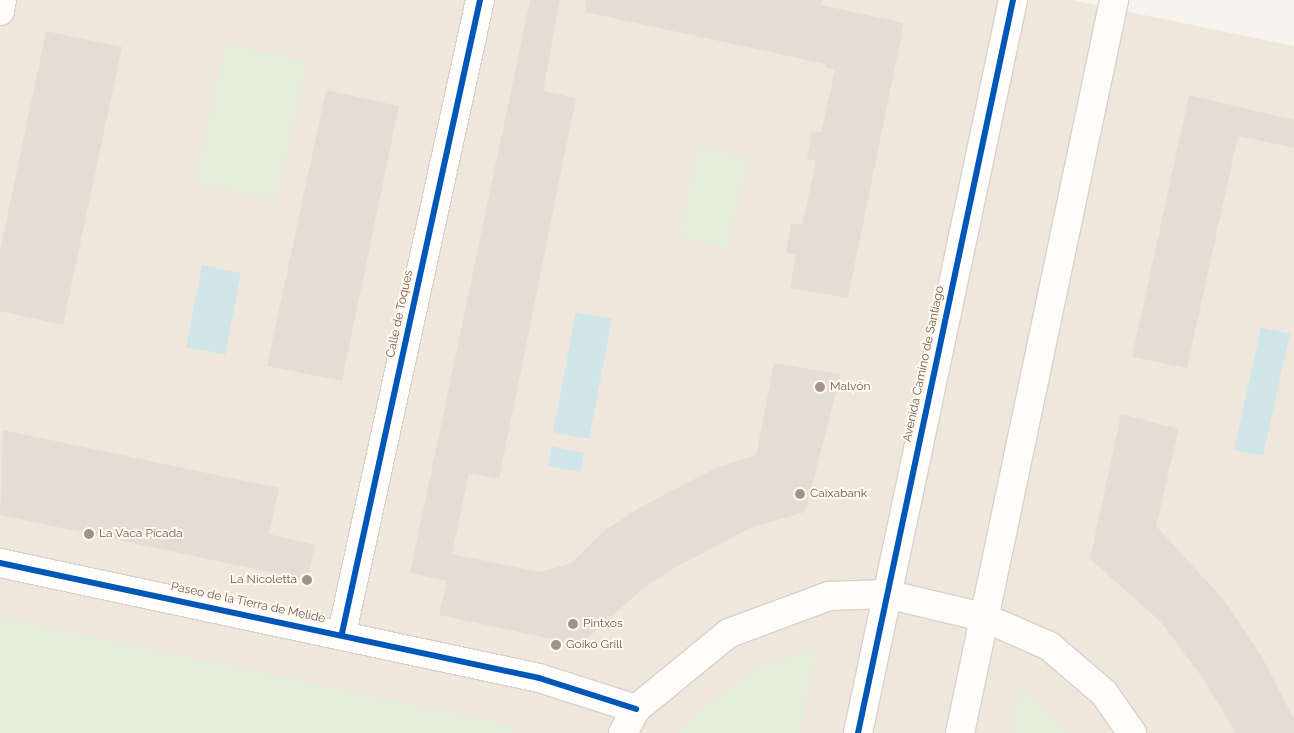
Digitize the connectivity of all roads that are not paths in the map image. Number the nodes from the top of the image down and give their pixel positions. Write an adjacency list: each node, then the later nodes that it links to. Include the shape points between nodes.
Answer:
1 (2, 0): 5 (street)
2 (480, 0): 9 (street, Calle de Toques)
3 (1013, 0): 7 (street, Avenida Camino de Santiago)
4 (1114, 0): 8 (street)
5 (0, 11)
6 (0, 563): 9 (street, Paseo de la Tierra de Melide)
7 (886, 594): 8 (street); 10 (street, via 829,596 730,633); 12 (street, Avenida Camino de Santiago)
8 (983, 617): 13 (street); 14 (street, via 1049,646 1104,693)
9 (342, 633): 10 (street, Paseo de la Tierra de Melide, via 539,678)
10 (636, 709): 11 (street)
11 (623, 733)
12 (858, 733)
13 (960, 733)
14 (1132, 733)

